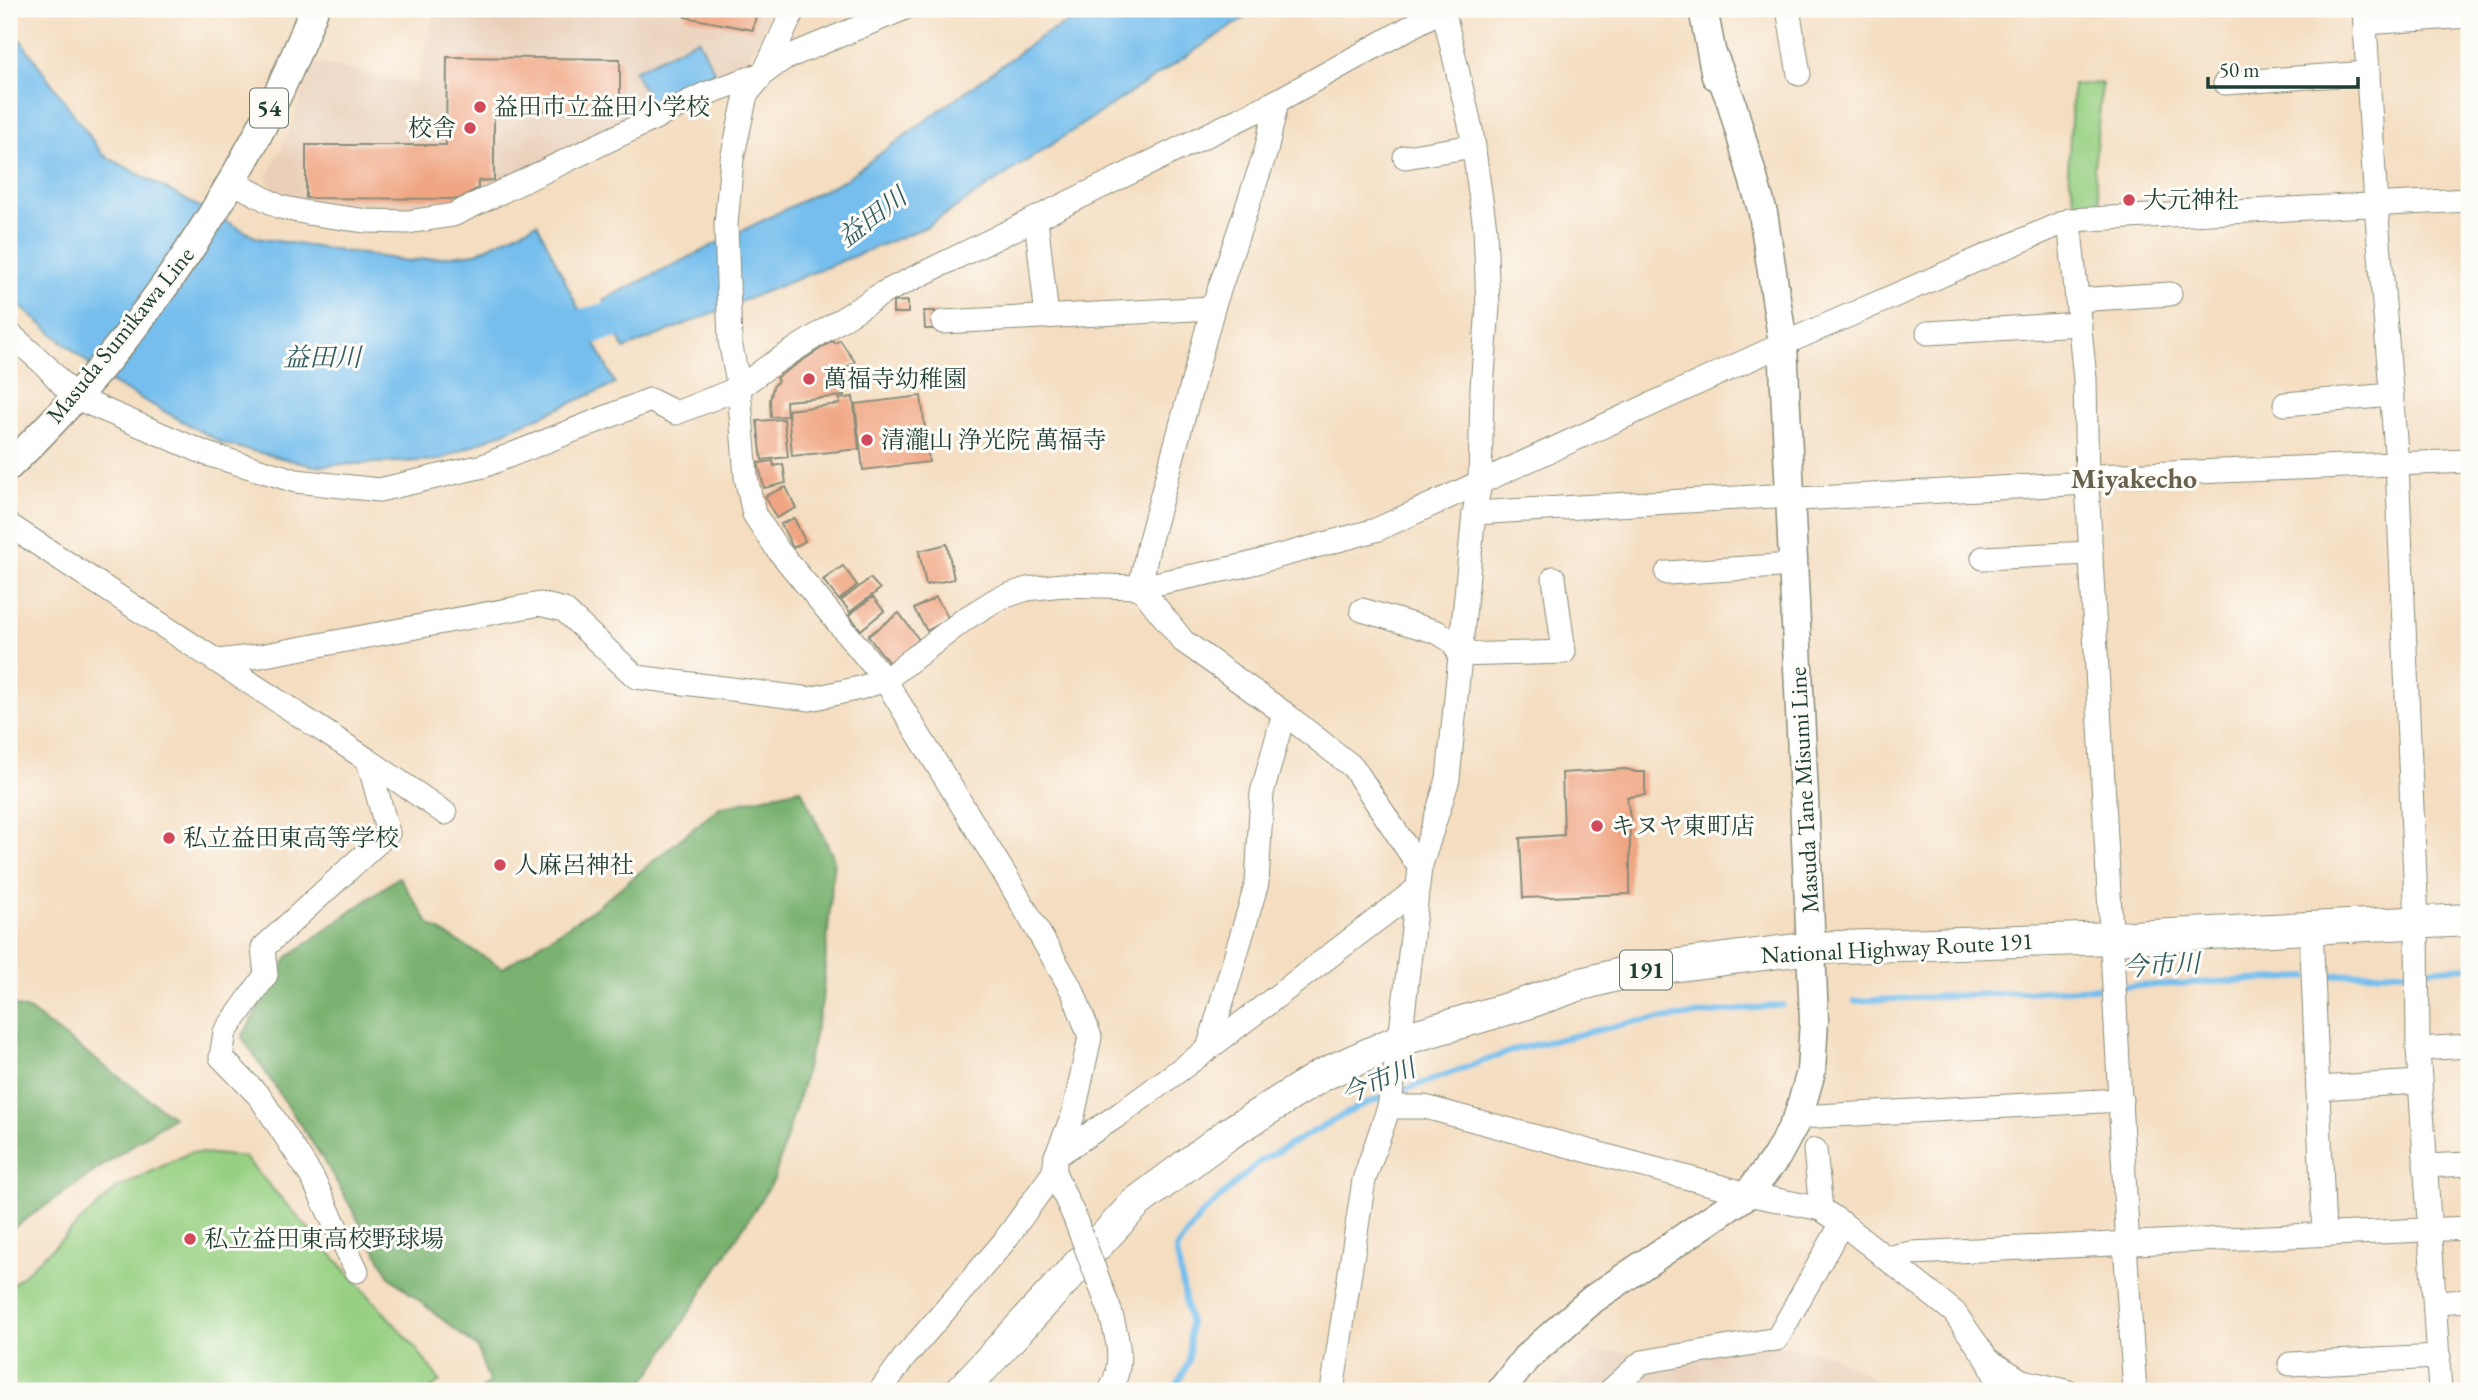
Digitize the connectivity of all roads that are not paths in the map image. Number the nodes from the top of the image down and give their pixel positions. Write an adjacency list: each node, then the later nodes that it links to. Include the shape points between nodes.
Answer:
1 (314, 9): 16 (main road, Masuda Sumikawa Line / 54, via 278,91)
2 (793, 9): 9 (street)
3 (903, 9): 9 (street, via 783,59)
4 (1443, 9): 13 (street); 14 (street)
5 (1703, 9): 29 (main road, Masuda Tane Misumi Line, via 1760,201)
6 (1788, 9): 11 (street)
7 (2365, 16): 8 (street); 10 (street)
8 (2469, 16)
9 (764, 73): 16 (street, via 705,94 453,215 408,222 366,221); 31 (street, via 746,95 732,159 726,225 730,341)
10 (2368, 73): 12 (street); 18 (street)
11 (1800, 74)
12 (2225, 83)
13 (1277, 101): 19 (street); 23 (street, via 1266,151)
14 (1474, 146): 15 (street); 38 (street, via 1485,228 1488,307)
15 (1405, 157)
16 (224, 193): 30 (main road, Masuda Sumikawa Line / 54, via 193,247)
17 (2469, 200): 18 (street)
18 (2376, 205): 20 (street); 32 (street)
19 (1036, 219): 24 (street); 31 (street, via 883,293)
20 (2069, 220): 22 (street); 29 (street)
21 (2171, 294): 22 (street)
22 (2077, 300): 26 (street)
23 (1213, 308): 24 (street); 47 (street)
24 (1047, 317): 25 (street)
25 (943, 322)
26 (2080, 324): 28 (street); 37 (street)
27 (9, 333): 30 (street, via 46,366)
28 (1928, 333)
29 (1783, 344): 38 (street); 39 (main road, Masuda Tane Misumi Line)
30 (82, 388): 31 (street, via 207,454 296,481 379,490 482,466 650,400 676,413); 36 (main road, Masuda Sumikawa Line / 54)
31 (739, 388): 51 (street, via 746,477 754,514 778,551)
32 (2392, 395): 33 (street); 35 (street)
33 (2285, 404)
34 (2469, 461): 35 (street)
35 (2398, 464): 37 (street, via 2096,476); 57 (street)
36 (9, 466)
37 (2087, 483): 39 (street, via 1799,499); 42 (street)
38 (1480, 484): 40 (street); 47 (street, via 1376,530 1242,566)
39 (1790, 495): 40 (street); 44 (main road, Masuda Tane Misumi Line)
40 (1474, 513): 49 (street)
41 (9, 525): 50 (street)
42 (2091, 553): 43 (street); 59 (street)
43 (1983, 558)
44 (1794, 565): 45 (street); 60 (main road, Masuda Tane Misumi Line)
45 (1667, 573)
46 (1554, 579): 49 (street, via 1564,652)
47 (1140, 587): 51 (street, via 1027,589 965,619); 52 (street, via 1183,641)
48 (1362, 610): 49 (street, via 1437,632 1452,642)
49 (1460, 655): 55 (street, via 1448,779)
50 (218, 661): 51 (street, via 540,604 564,610 636,677 810,699); 53 (street)
51 (885, 680): 71 (street, via 1073,992 1090,1037 1073,1116)
52 (1284, 713): 55 (street, via 1353,767); 63 (street, via 1262,793 1256,883)
53 (369, 760): 54 (street); 82 (street, via 388,833 263,948 266,975 225,1032 221,1057 260,1097 312,1177)
54 (445, 813)
55 (1418, 879): 61 (street); 63 (street)
56 (2469, 920): 57 (highway, National Highway Route 191 / 191)
57 (2417, 923): 58 (highway, National Highway Route 191 / 191); 64 (street)
58 (2311, 927): 59 (highway, National Highway Route 191 / 191); 66 (street)
59 (2111, 938): 60 (highway, National Highway Route 191 / 191); 67 (street)
60 (1811, 948): 61 (highway, National Highway Route 191 / 191, via 1632,971); 69 (main road, Masuda Tane Misumi Line, via 1811,1072)
61 (1400, 1040): 68 (street); 89 (highway, National Highway Route 191 / 191, via 1322,1076 1228,1134 1136,1203)
62 (2469, 1046): 64 (street)
63 (1208, 1049): 71 (street)
64 (2418, 1049): 65 (street)
65 (2420, 1082): 66 (street); 73 (street)
66 (2318, 1088): 79 (street)
67 (2121, 1100): 69 (street); 80 (street)
68 (1389, 1107): 74 (street, via 1426,1107); 91 (street, via 1364,1180)
69 (1798, 1116): 74 (main road, Masuda Tane Misumi Line, via 1777,1156)
70 (1815, 1150): 75 (street)
71 (1055, 1164): 88 (street, via 1003,1243); 90 (street, bridge, via 1120,1346 1116,1381)
72 (2469, 1164): 73 (street)
73 (2425, 1166): 78 (street)
74 (1748, 1194): 75 (street); 92 (main road, Masuda Tane Misumi Line, via 1593,1299 1526,1358)
75 (1821, 1209): 76 (street)
76 (1842, 1223): 81 (street); 93 (street, via 1777,1339 1642,1362)
77 (2469, 1228): 78 (street)
78 (2431, 1230): 79 (street); 84 (street)
79 (2324, 1234): 80 (street)
80 (2125, 1244): 81 (street); 96 (street)
81 (1885, 1258): 86 (street, via 1954,1312)
82 (357, 1271)
83 (2469, 1300): 84 (street)
84 (2435, 1302): 85 (street)
85 (2439, 1357): 87 (street); 97 (street)
86 (1988, 1360): 94 (street); 95 (street, via 2022,1381)
87 (2290, 1364)
88 (880, 1391)
89 (961, 1391)
90 (1110, 1391)
91 (1332, 1391)
92 (1500, 1391)
93 (1610, 1391)
94 (2002, 1391)
95 (2066, 1391)
96 (2135, 1391)
97 (2440, 1391)

